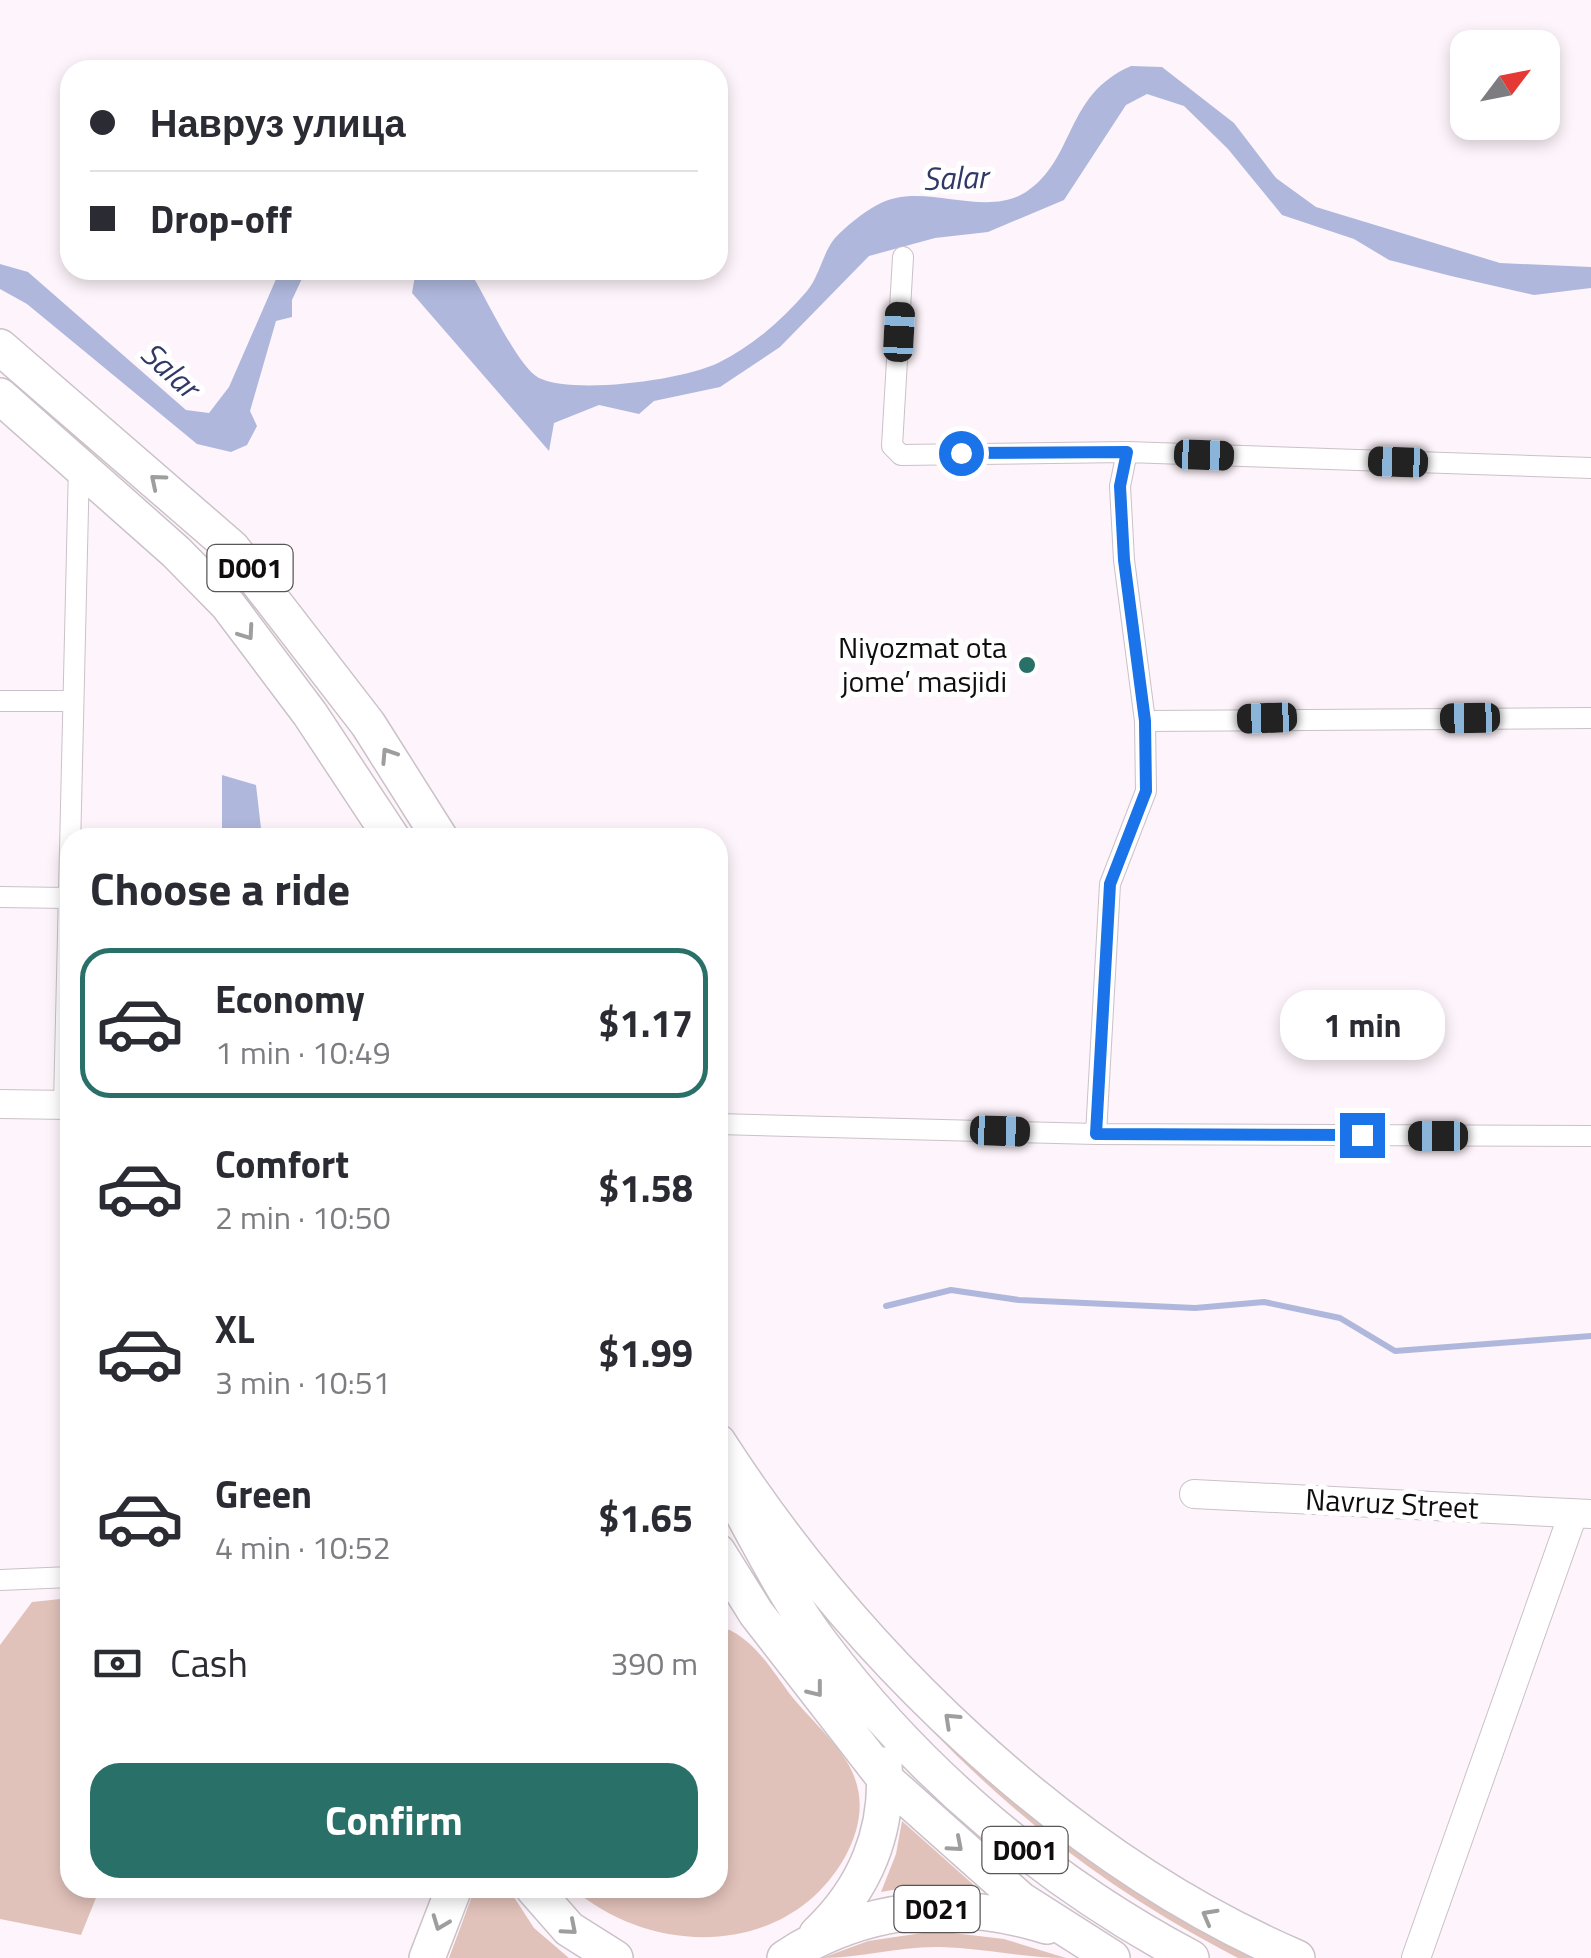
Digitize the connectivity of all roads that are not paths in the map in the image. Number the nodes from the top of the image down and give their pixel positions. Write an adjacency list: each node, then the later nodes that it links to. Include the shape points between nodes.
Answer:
1 (903, 257): 4 (street, via 892,446 901,455)
2 (2, 348): 7 (highway, D001, one-way to 2)
3 (0, 396): 5 (highway, D001)
4 (1127, 452): 6 (street); 12 (street, via 1120,486 1124,560)
5 (79, 465): 8 (highway, D001); 10 (street)
6 (1591, 468)
7 (206, 522): 8 (highway); 15 (highway, D001, one-way to 7, via 368,724 259,579)
8 (176, 552): 14 (highway, D001, one-way to 14, via 228,606 310,714)
9 (0, 701): 10 (street)
10 (72, 702): 13 (street)
11 (1591, 718): 12 (street)
12 (1145, 721): 21 (street, via 1146,791 1110,884)
13 (69, 828)
14 (385, 828)
15 (434, 828)
16 (0, 897): 17 (street)
17 (60, 898)
18 (0, 1104): 19 (street)
19 (60, 1105)
20 (728, 1124): 21 (street)
21 (1096, 1134): 22 (street)
22 (1591, 1136)
23 (728, 1458): 43 (highway, one-way to 23, via 1155,1884 1008,1772 863,1629)
24 (728, 1482): 32 (highway, D001)
25 (1194, 1494): 26 (street, Navruz Street)
26 (1582, 1514): 44 (street)
27 (728, 1568): 31 (highway, D001)
28 (60, 1577): 29 (street)
29 (0, 1580)
30 (728, 1608): 31 (highway)
31 (756, 1613): 32 (highway); 34 (highway, D001, one-way to 34)
32 (820, 1642): 33 (highway, D001)
33 (878, 1715): 34 (highway, D021); 42 (highway, D001, via 1034,1857)
34 (885, 1779): 37 (highway, D001, one-way to 37, via 995,1879); 38 (highway, D021, via 881,1825 860,1880 839,1912)
35 (450, 1898): 39 (highway, one-way to 39)
36 (542, 1898): 40 (highway, one-way to 40, via 570,1929)
37 (1080, 1940): 38 (highway, D021, via 1017,1918 934,1909 864,1921); 41 (highway, D001)
38 (786, 1955)
39 (427, 1958)
40 (615, 1958)
41 (1112, 1958)
42 (1191, 1958)
43 (1297, 1958)
44 (1416, 1958)

